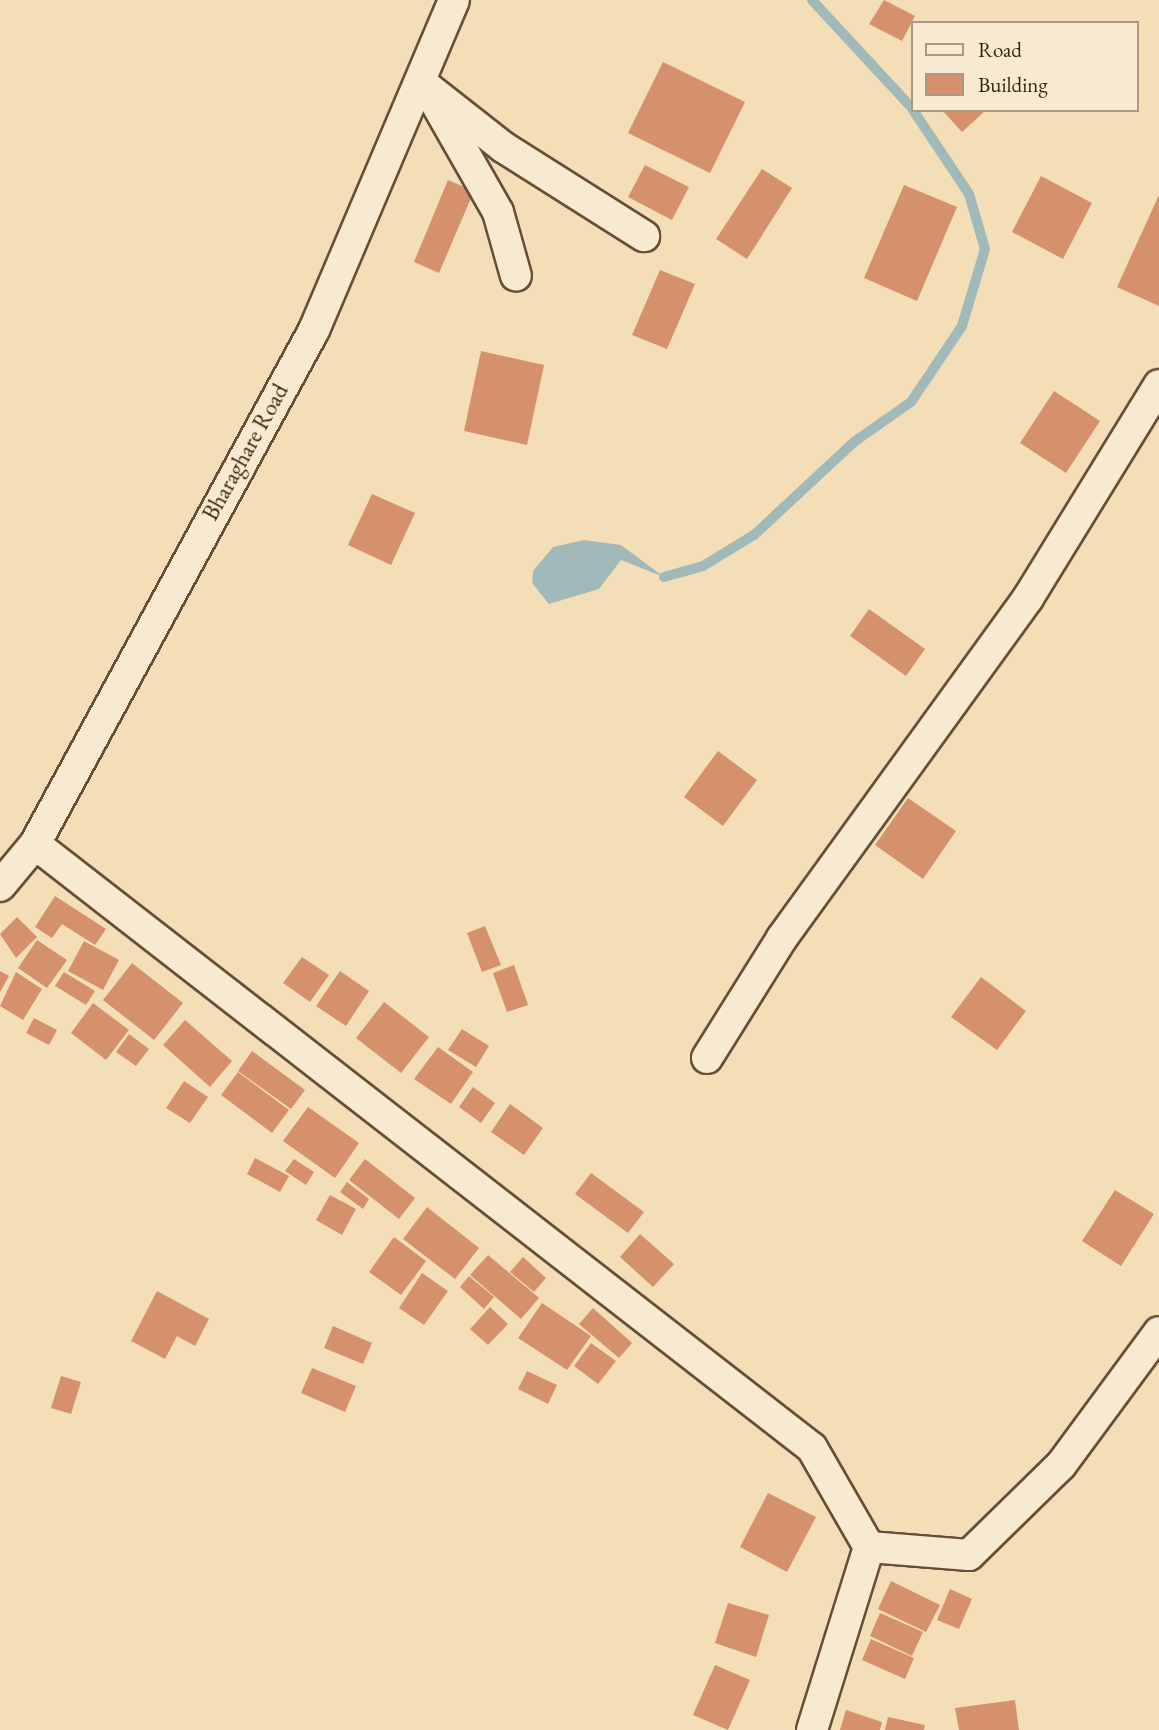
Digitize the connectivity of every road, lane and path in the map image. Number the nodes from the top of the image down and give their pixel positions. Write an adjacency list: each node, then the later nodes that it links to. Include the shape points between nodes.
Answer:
1 (454, 0): 2 (street, Bharaghare Road)
2 (424, 84): 3 (street, via 503,147); 4 (street, via 498,212); 6 (street, Bharaghare Road, via 314,330)
3 (644, 236)
4 (516, 276)
5 (1159, 385): 8 (street, via 1028,598 905,762)
6 (35, 844): 7 (street, Bharaghare Road); 10 (street, via 812,1448)
7 (0, 886)
8 (707, 1058)
9 (1159, 1332): 10 (street, via 1061,1465 969,1555)
10 (869, 1547): 11 (street)
11 (812, 1730)

